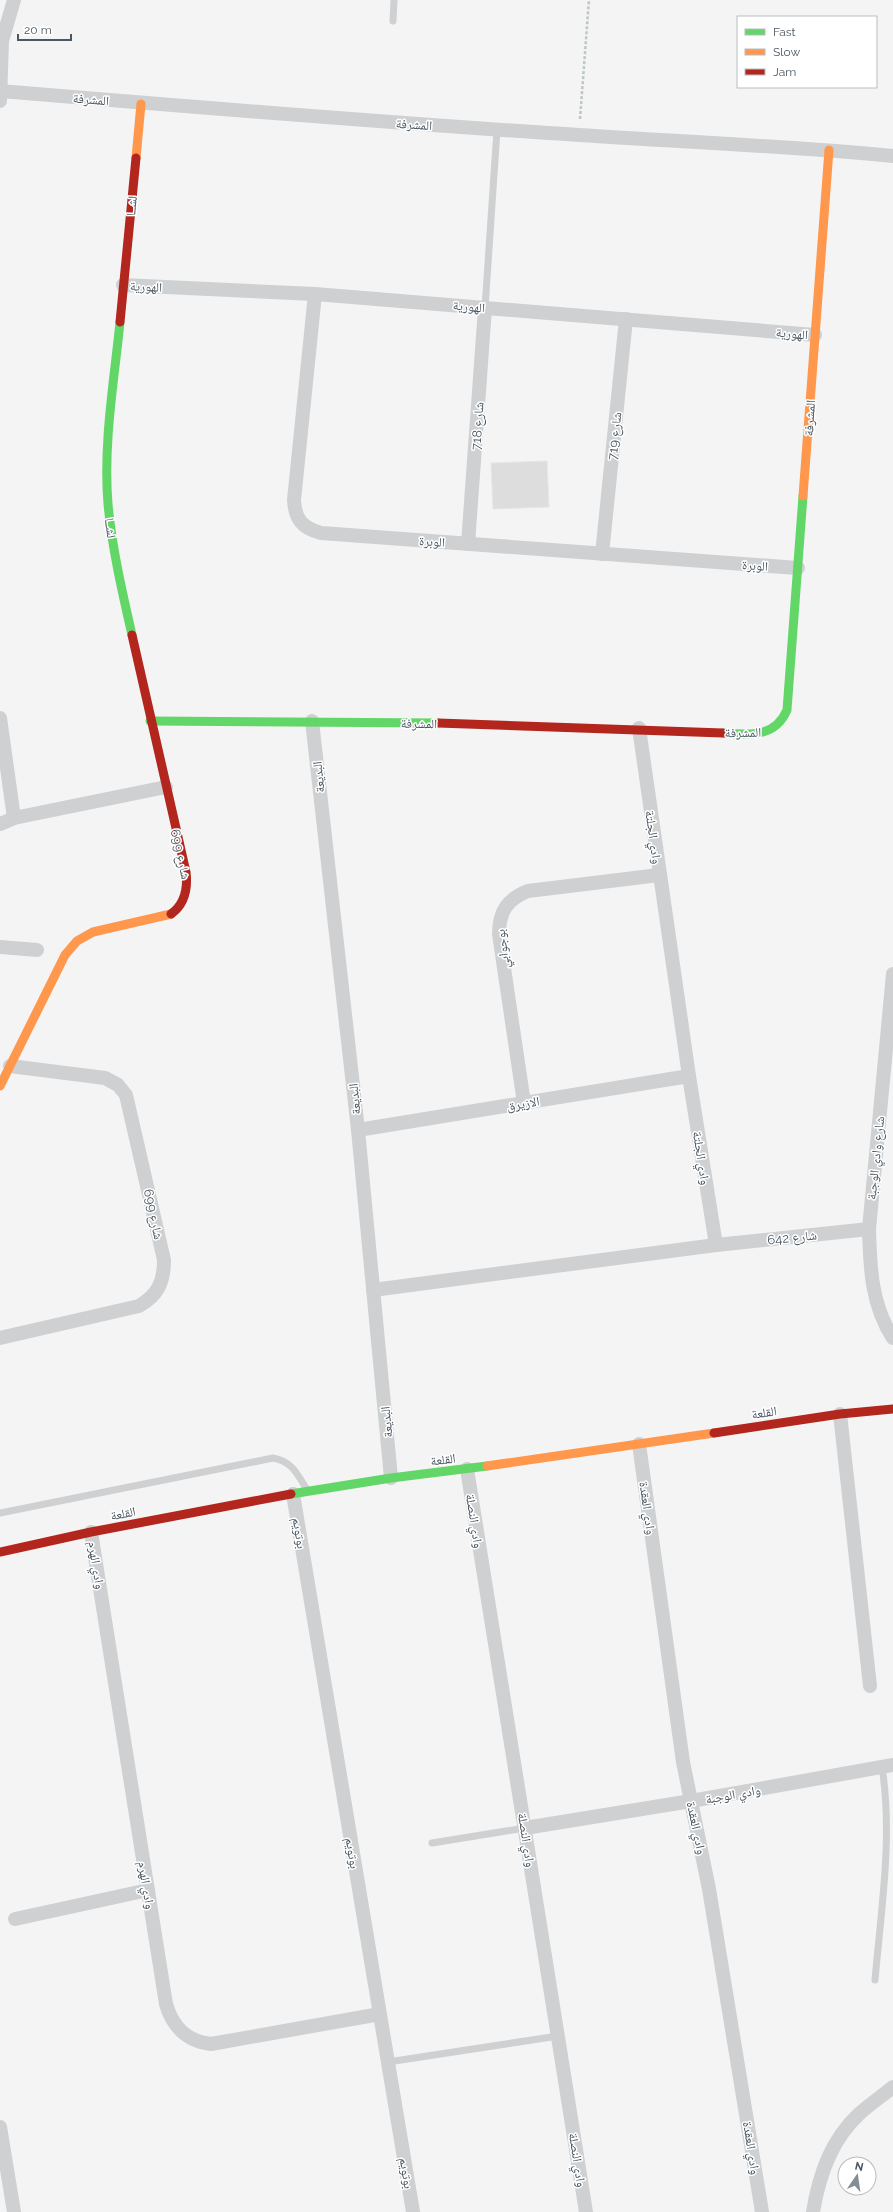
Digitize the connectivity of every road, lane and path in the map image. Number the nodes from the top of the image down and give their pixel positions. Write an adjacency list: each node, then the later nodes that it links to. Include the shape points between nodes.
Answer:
1 (14, 0): 5 (street, via 2,41)
2 (394, 0): 4 (lane)
3 (589, 0): 8 (path)
4 (393, 21)
5 (1, 94): 6 (street, المشرفة)
6 (142, 104): 7 (street, المشرفة); 11 (street, لشــا)
7 (496, 130): 8 (street, المشرفة); 13 (lane)
8 (579, 135): 9 (street, المشرفة)
9 (829, 150): 10 (street, المشرفة); 15 (street, المشرفة)
10 (893, 156)
11 (123, 285): 12 (street, الهورية); 20 (street, لشــا, via 108,448 108,502 116,564)
12 (315, 294): 13 (street, الهورية); 16 (street, الوبرة, via 294,500 294,512 299,521 308,529 321,533)
13 (485, 308): 14 (street, الهورية); 16 (street, شارع 718)
14 (626, 319): 15 (street, الهورية); 17 (street, شارع 719)
15 (815, 335): 18 (street, المشرفة)
16 (468, 544): 17 (street, الوبرة)
17 (602, 554): 18 (street, الوبرة)
18 (798, 568): 22 (street, المشرفة, via 788,704 778,725 756,735)
19 (0, 718): 24 (street)
20 (150, 721): 21 (street, المشرفة); 23 (street, لشــا)
21 (312, 721): 22 (street, المشرفة); 33 (street, البديعة)
22 (638, 728): 25 (street, وادي الجلتة)
23 (166, 787): 24 (street); 29 (street, شارع 699, via 188,884 187,895 181,906 172,914 93,932 73,944 65,955)
24 (5, 820)
25 (659, 875): 30 (street, وادي الجلتة); 32 (street, بوجوابي, via 528,891 509,902 502,912 499,934)
26 (0, 947): 27 (street)
27 (37, 950)
28 (893, 974): 34 (street, شارع وادي الوجبة)
29 (10, 1066): 31 (street, شارع 699); 37 (street, شارع 699, via 105,1078 118,1085 126,1095 162,1252 164,1275 159,1288 151,1298 139,1306)
30 (689, 1076): 32 (street, الازيرق); 35 (street, وادي الجلتة)
31 (0, 1086)
32 (524, 1103): 33 (street, الازيرق)
33 (358, 1130): 36 (street, البديعة)
34 (869, 1229): 35 (street, شارع 642); 38 (street, شارع وادي الوجبة, via 869,1258 876,1301)
35 (716, 1245): 36 (street)
36 (373, 1290): 43 (street, البديعة)
37 (0, 1338)
38 (893, 1338)
39 (893, 1409): 40 (street, القلعة)
40 (840, 1414): 41 (street, القلعة); 49 (street)
41 (640, 1444): 42 (street, القلعة); 51 (street, وادي العقدة, via 680,1742)
42 (467, 1469): 43 (street, القلعة); 52 (street, وادي النصلة)
43 (391, 1478): 44 (street, القلعة)
44 (308, 1492): 45 (street, القلعة); 46 (lane, via 291,1465 273,1458)
45 (293, 1494): 47 (street, القلعة); 57 (street, بوتويم)
46 (0, 1513)
47 (92, 1532): 48 (street, القلعة); 54 (street, وادي الهرم)
48 (0, 1552)
49 (870, 1686)
50 (888, 1766): 51 (street, وادي الوجبة); 56 (lane, via 888,1831)
51 (691, 1801): 52 (street, وادي الوجبة); 65 (street, وادي العقدة, via 709,1889)
52 (525, 1828): 53 (lane); 58 (street, وادي النصلة)
53 (432, 1843)
54 (148, 1890): 55 (street); 57 (street, وادي الهرم, via 169,2015 190,2039 222,2043)
55 (15, 1919)
56 (875, 1980)
57 (380, 2014): 59 (street, بوتويم)
58 (558, 2036): 59 (lane); 64 (street, وادي النصلة)
59 (388, 2062): 63 (street, بوتويم)
60 (893, 2087): 66 (street, via 858,2114 835,2144 821,2173)
61 (0, 2127): 62 (street)
62 (14, 2212)
63 (413, 2212)
64 (586, 2212)
65 (762, 2212)
66 (813, 2212)

